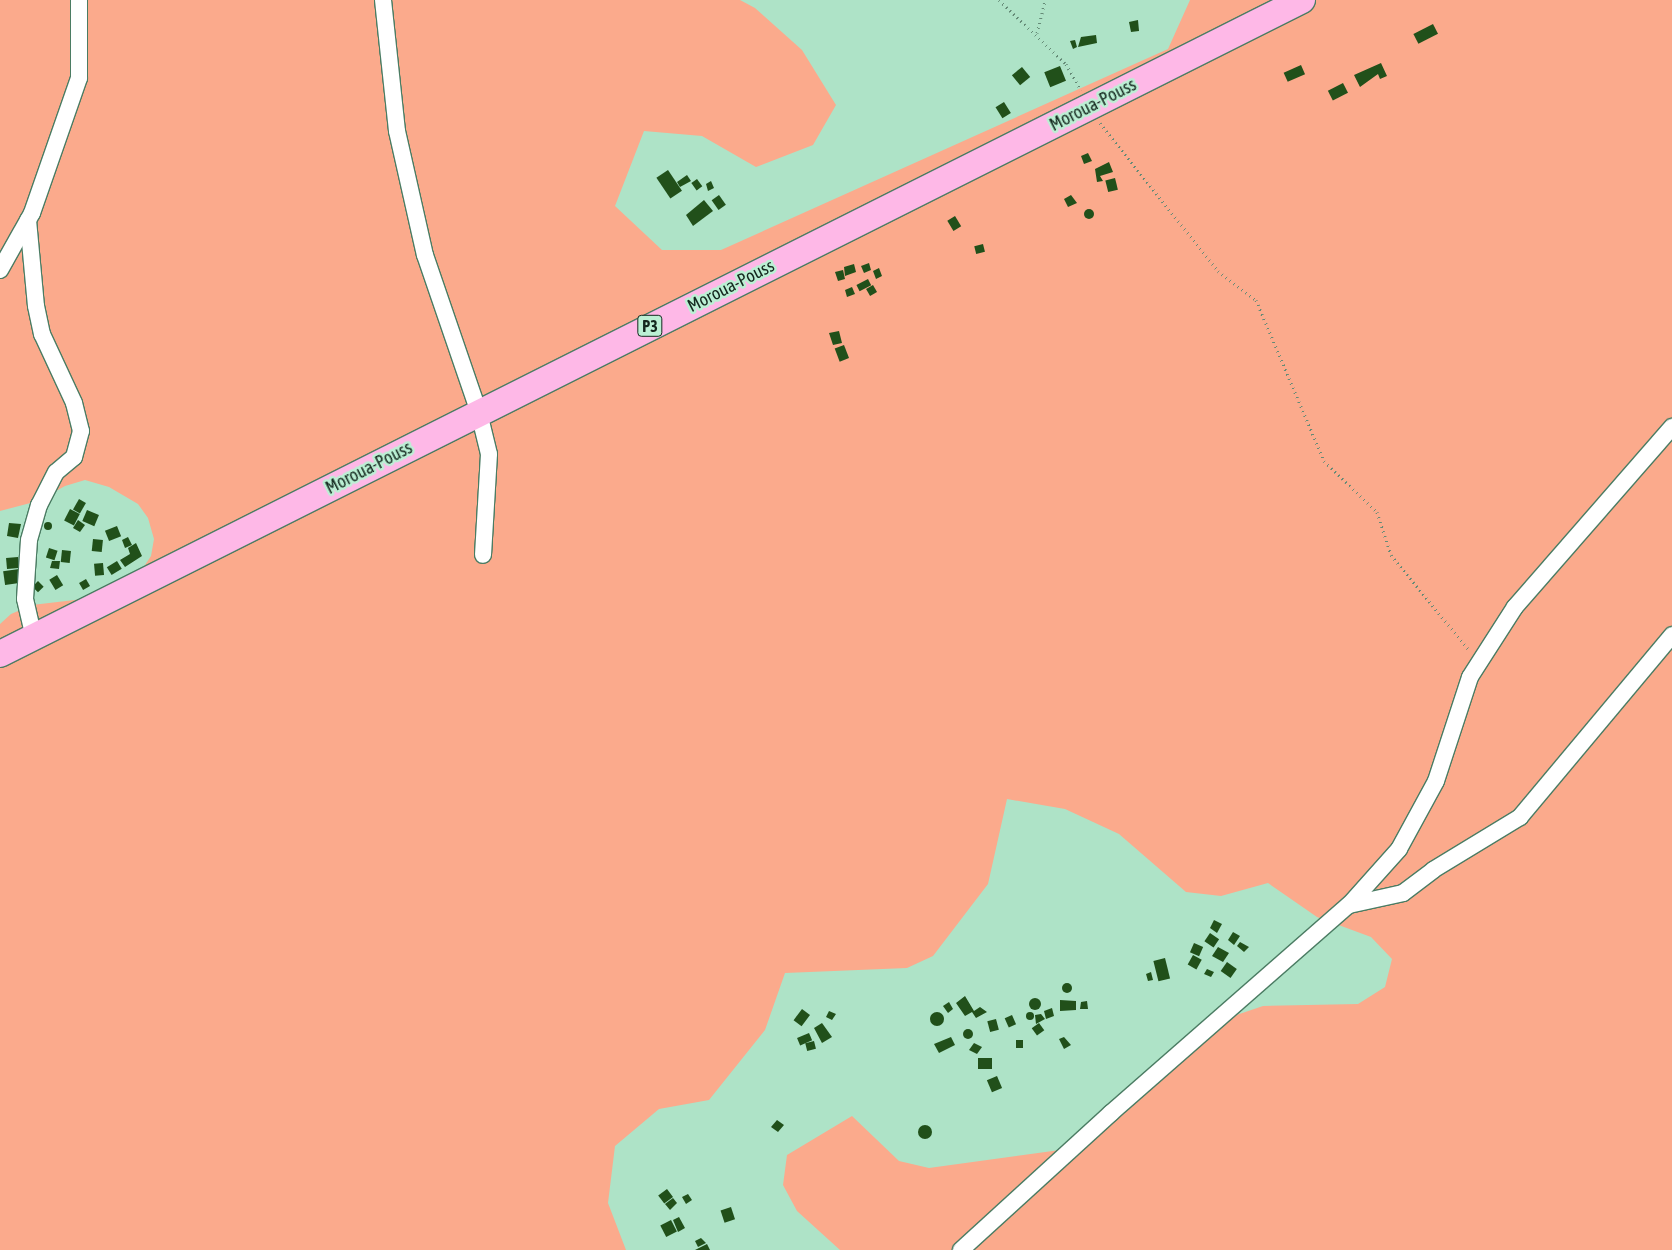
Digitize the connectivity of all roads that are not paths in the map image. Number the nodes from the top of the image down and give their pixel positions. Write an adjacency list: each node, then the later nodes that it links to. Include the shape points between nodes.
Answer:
1 (79, 0): 4 (street, via 79,78)
2 (383, 0): 6 (street, via 397,132 425,255)
3 (1302, 0): 6 (main road, Moroua-Pouss / P3)
4 (28, 220): 5 (street); 10 (street, via 36,306 42,334 74,403 81,431 74,456 56,472 39,505 29,540 26,599)
5 (0, 270)
6 (479, 413): 8 (street, via 488,454); 10 (main road, Moroua-Pouss / P3)
7 (1672, 426): 12 (street, via 1515,607 1470,677 1436,781 1400,849)
8 (483, 555)
9 (1672, 635): 12 (street, via 1520,817 1433,870 1403,893)
10 (34, 637): 11 (main road, Moroua-Pouss / P3)
11 (0, 654)
12 (1350, 905): 13 (street, via 1110,1113)
13 (961, 1250)

